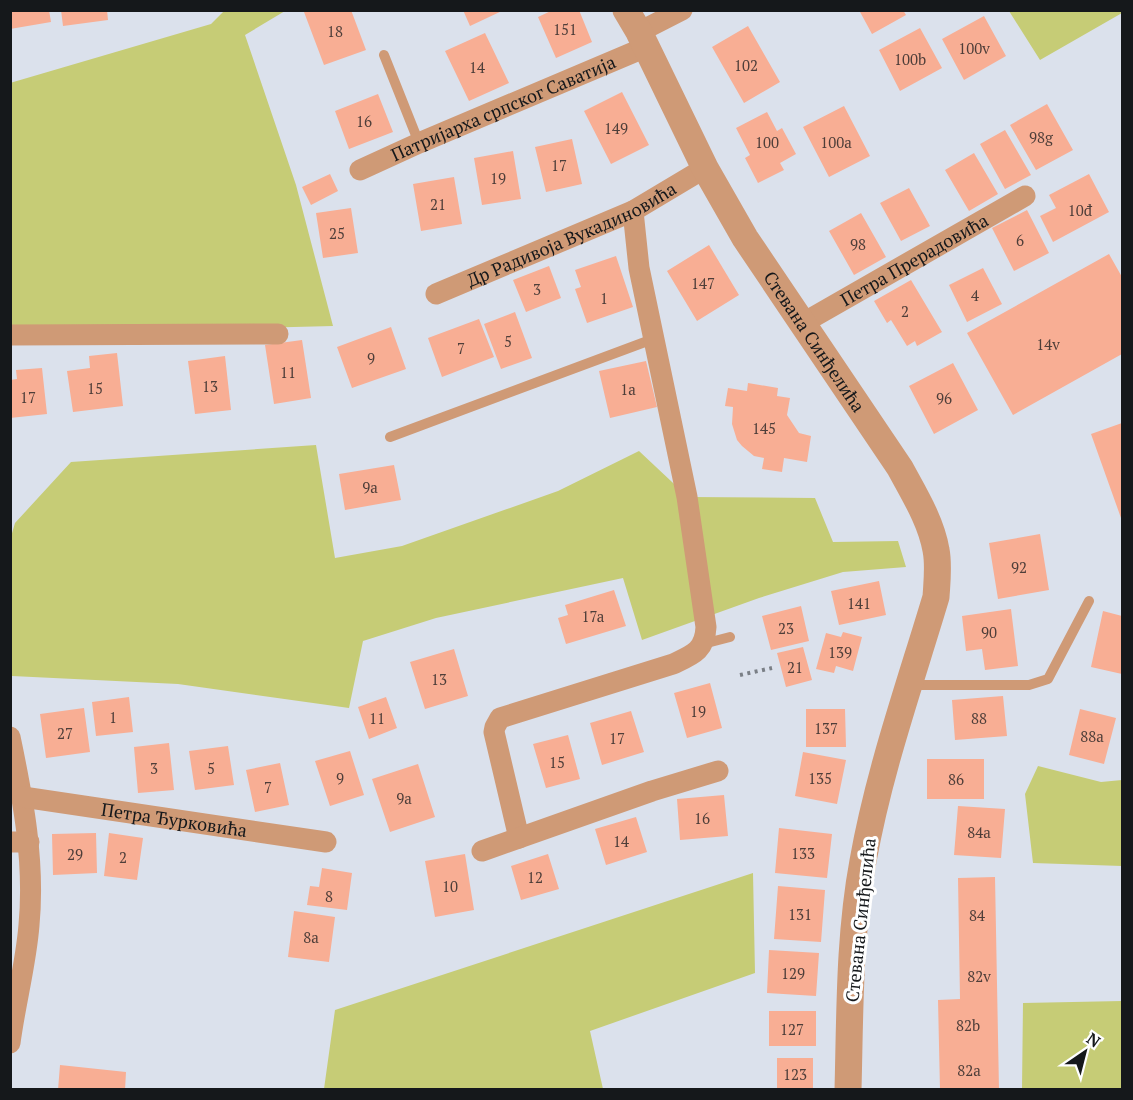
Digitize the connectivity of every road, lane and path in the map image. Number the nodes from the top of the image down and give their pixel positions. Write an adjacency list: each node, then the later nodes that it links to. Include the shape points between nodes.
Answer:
1 (682, 10): 2 (street, Патријарха српског Саватија)
2 (637, 30): 4 (street, Патријарха српског Саватија); 5 (street, Стевана Синђелића)
3 (384, 55): 4 (lane)
4 (419, 143): 6 (street, Патријарха српског Саватија)
5 (705, 168): 8 (street, Др Радивоја Вукадиновића); 10 (street, Стевана Синђелића, via 745,238)
6 (360, 170)
7 (1025, 196): 10 (street, Петра Прерадовића)
8 (633, 211): 9 (street, Др Радивоја Вукадиновића); 13 (street)
9 (436, 294)
10 (802, 323): 20 (street, Стевана Синђелића, via 900,468 931,531 938,570 936,597)
11 (278, 334): 12 (street)
12 (10, 335)
13 (653, 339): 14 (lane); 17 (street, via 687,497 706,627)
14 (390, 437)
15 (1089, 601): 20 (lane, via 1048,679 1029,684)
16 (730, 638): 17 (lane)
17 (703, 644): 24 (street, via 697,652 673,664 500,718 494,732)
18 (772, 668): 19 (path)
19 (740, 675)
20 (909, 685): 29 (street, Стевана Синђелића, via 862,863 854,938)
21 (10, 737): 23 (street)
22 (718, 771): 24 (street, via 652,790)
23 (23, 797): 25 (street); 26 (street, Петра Ђурковића)
24 (519, 838): 27 (street)
25 (20, 842): 28 (street, via 29,926)
26 (326, 842)
27 (482, 851)
28 (11, 1032)
29 (848, 1089)

